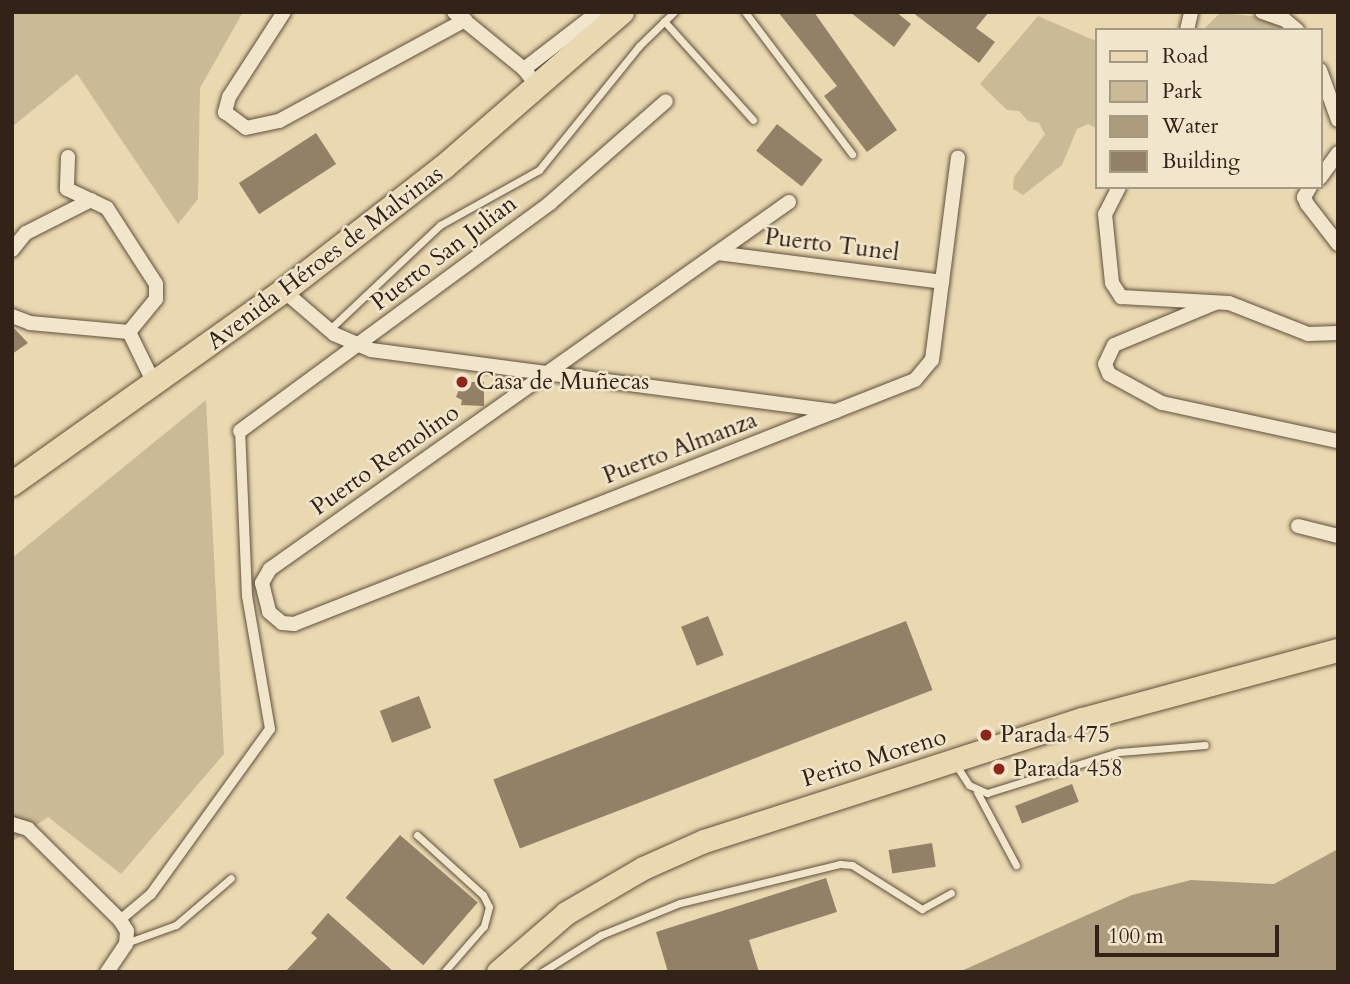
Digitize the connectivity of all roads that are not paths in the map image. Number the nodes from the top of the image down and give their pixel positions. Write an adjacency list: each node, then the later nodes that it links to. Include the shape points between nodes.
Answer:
1 (284, 12): 6 (street, via 229,97 225,112 246,128 279,121)
2 (622, 12): 7 (highway, Avenida Héroes de Malvinas)
3 (674, 12): 8 (lane)
4 (745, 12): 17 (lane)
5 (1262, 12): 9 (street)
6 (459, 16): 11 (street)
7 (601, 19): 11 (highway, Avenida Héroes de Malvinas)
8 (664, 21): 14 (lane); 32 (lane, via 539,170 440,225)
9 (1295, 28)
10 (1322, 74): 12 (lane); 15 (street)
11 (531, 79): 29 (highway, Avenida Héroes de Malvinas, via 490,131)
12 (1338, 93)
13 (666, 101): 35 (street, Puerto San Julian, via 550,203)
14 (753, 120)
15 (1338, 120)
16 (1338, 153): 20 (street)
17 (852, 154)
18 (68, 157): 23 (street, via 67,189)
19 (958, 158): 28 (street, Puerto Almanza)
20 (1322, 175)
21 (1118, 189): 30 (street, via 1105,214 1112,283 1121,297)
22 (1309, 189): 25 (street, via 1304,197 1307,204)
23 (91, 200): 26 (street, via 26,233); 33 (street, via 107,208 156,284 156,299)
24 (789, 202): 27 (street, Puerto Remolino)
25 (1338, 244)
26 (12, 250)
27 (717, 253): 28 (street, Puerto Tunel); 36 (street, Puerto Remolino)
28 (942, 282): 38 (street, Puerto Almanza, via 932,360 925,372)
29 (284, 291): 32 (street); 37 (highway, Avenida Héroes de Malvinas)
30 (1215, 303): 34 (street, via 1244,307 1308,334); 40 (street, via 1114,345 1105,364 1110,374 1162,403)
31 (12, 316): 33 (street, via 30,323)
32 (329, 330): 35 (street)
33 (129, 332): 37 (street)
34 (1338, 333)
35 (357, 346): 36 (street); 39 (street, Puerto San Julian)
36 (547, 373): 38 (street); 44 (street, Puerto Remolino, via 270,569)
37 (154, 383): 41 (highway, Avenida Héroes de Malvinas)
38 (837, 411): 44 (street, Puerto Almanza, via 293,624 275,620)
39 (240, 431): 44 (street)
40 (1338, 441)
41 (12, 484)
42 (1298, 526): 43 (street)
43 (1338, 536)
44 (255, 595): 54 (street, via 270,729 152,894)
45 (1338, 650): 47 (main road, Perito Moreno, via 1082,719)
46 (1205, 745): 48 (lane, via 1119,752 1000,790)
47 (954, 761): 48 (lane); 58 (main road, Perito Moreno, via 767,819 643,868 566,913)
48 (977, 792): 51 (lane)
49 (12, 824): 54 (street, via 28,829)
50 (417, 835): 57 (lane, via 483,895 489,907 484,926)
51 (1016, 865)
52 (231, 878): 55 (lane, via 176,925)
53 (951, 893): 59 (lane, via 922,909 852,865 840,864 680,903 601,935)
54 (120, 920): 55 (street, via 127,930)
55 (126, 944): 56 (street)
56 (107, 972)
57 (444, 972)
58 (498, 972)
59 (542, 972)

